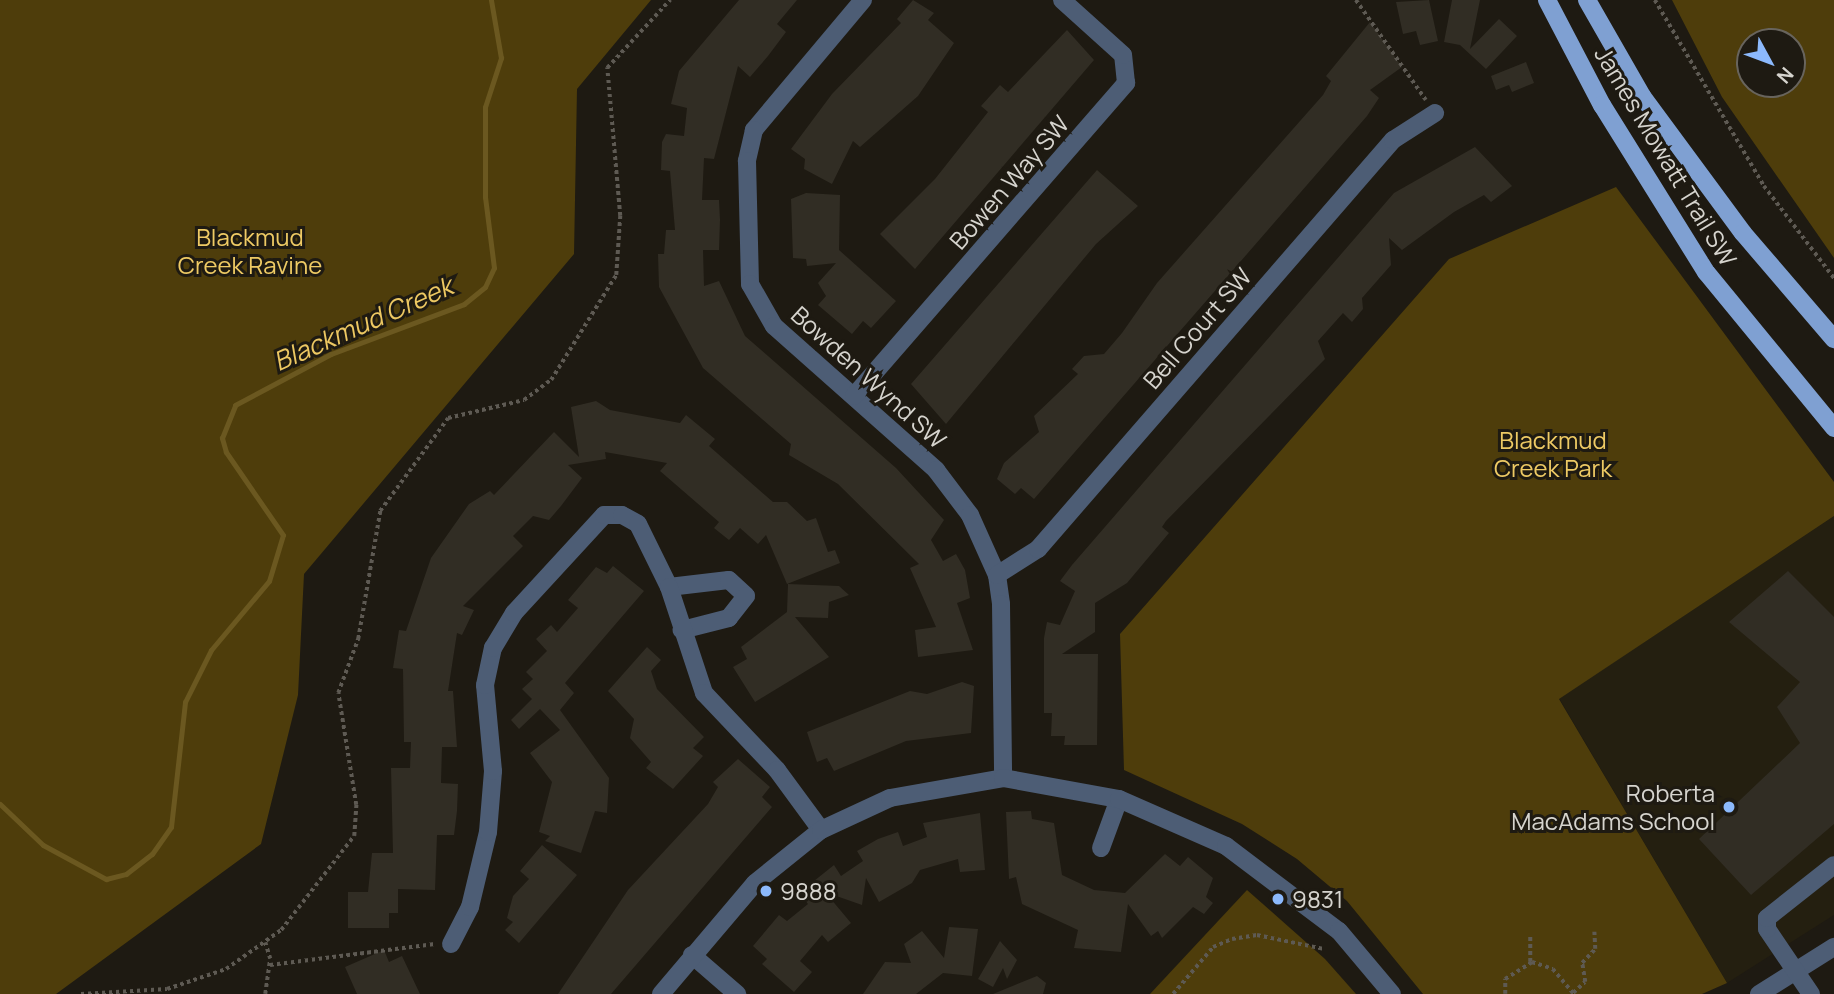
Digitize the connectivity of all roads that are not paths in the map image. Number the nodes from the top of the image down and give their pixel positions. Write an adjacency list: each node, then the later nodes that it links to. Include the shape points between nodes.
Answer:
1 (863, 0): 7 (street, Bowden Wynd SW, via 758,122 747,162 753,293 779,332)
2 (1062, 0): 7 (street, Bowen Way SW, via 1124,55 1126,83)
3 (1547, 0): 8 (main road, James Mowatt Trail SW, via 1662,206 1706,272)
4 (1587, 0): 6 (main road, James Mowatt Trail SW, via 1643,96 1743,233)
5 (1436, 113): 9 (street, Bell Court SW, via 1393,140 1038,549)
6 (1834, 339)
7 (854, 397): 9 (street, Bowden Wynd SW, via 946,481)
8 (1831, 424)
9 (997, 576): 12 (street, Bowden Wynd SW, via 1004,634)
10 (669, 587): 11 (street); 11 (street, via 729,580 746,596 736,615); 17 (street, via 638,524 622,515 604,515 501,630 485,685 493,771 488,832 470,907)
11 (682, 631): 14 (street, via 713,707 777,770)
12 (1003, 778): 13 (street); 14 (street, via 890,798)
13 (1119, 799): 15 (street); 23 (street, via 1203,833 1276,879 1339,931)
14 (821, 830): 19 (street, via 755,883)
15 (1101, 848)
16 (1834, 865): 20 (street, via 1767,918)
17 (451, 944)
18 (1834, 947): 20 (street)
19 (692, 955): 21 (street); 22 (street)
20 (1796, 973): 24 (street); 25 (street)
21 (661, 994)
22 (737, 994)
23 (1392, 994)
24 (1759, 994)
25 (1811, 994)

